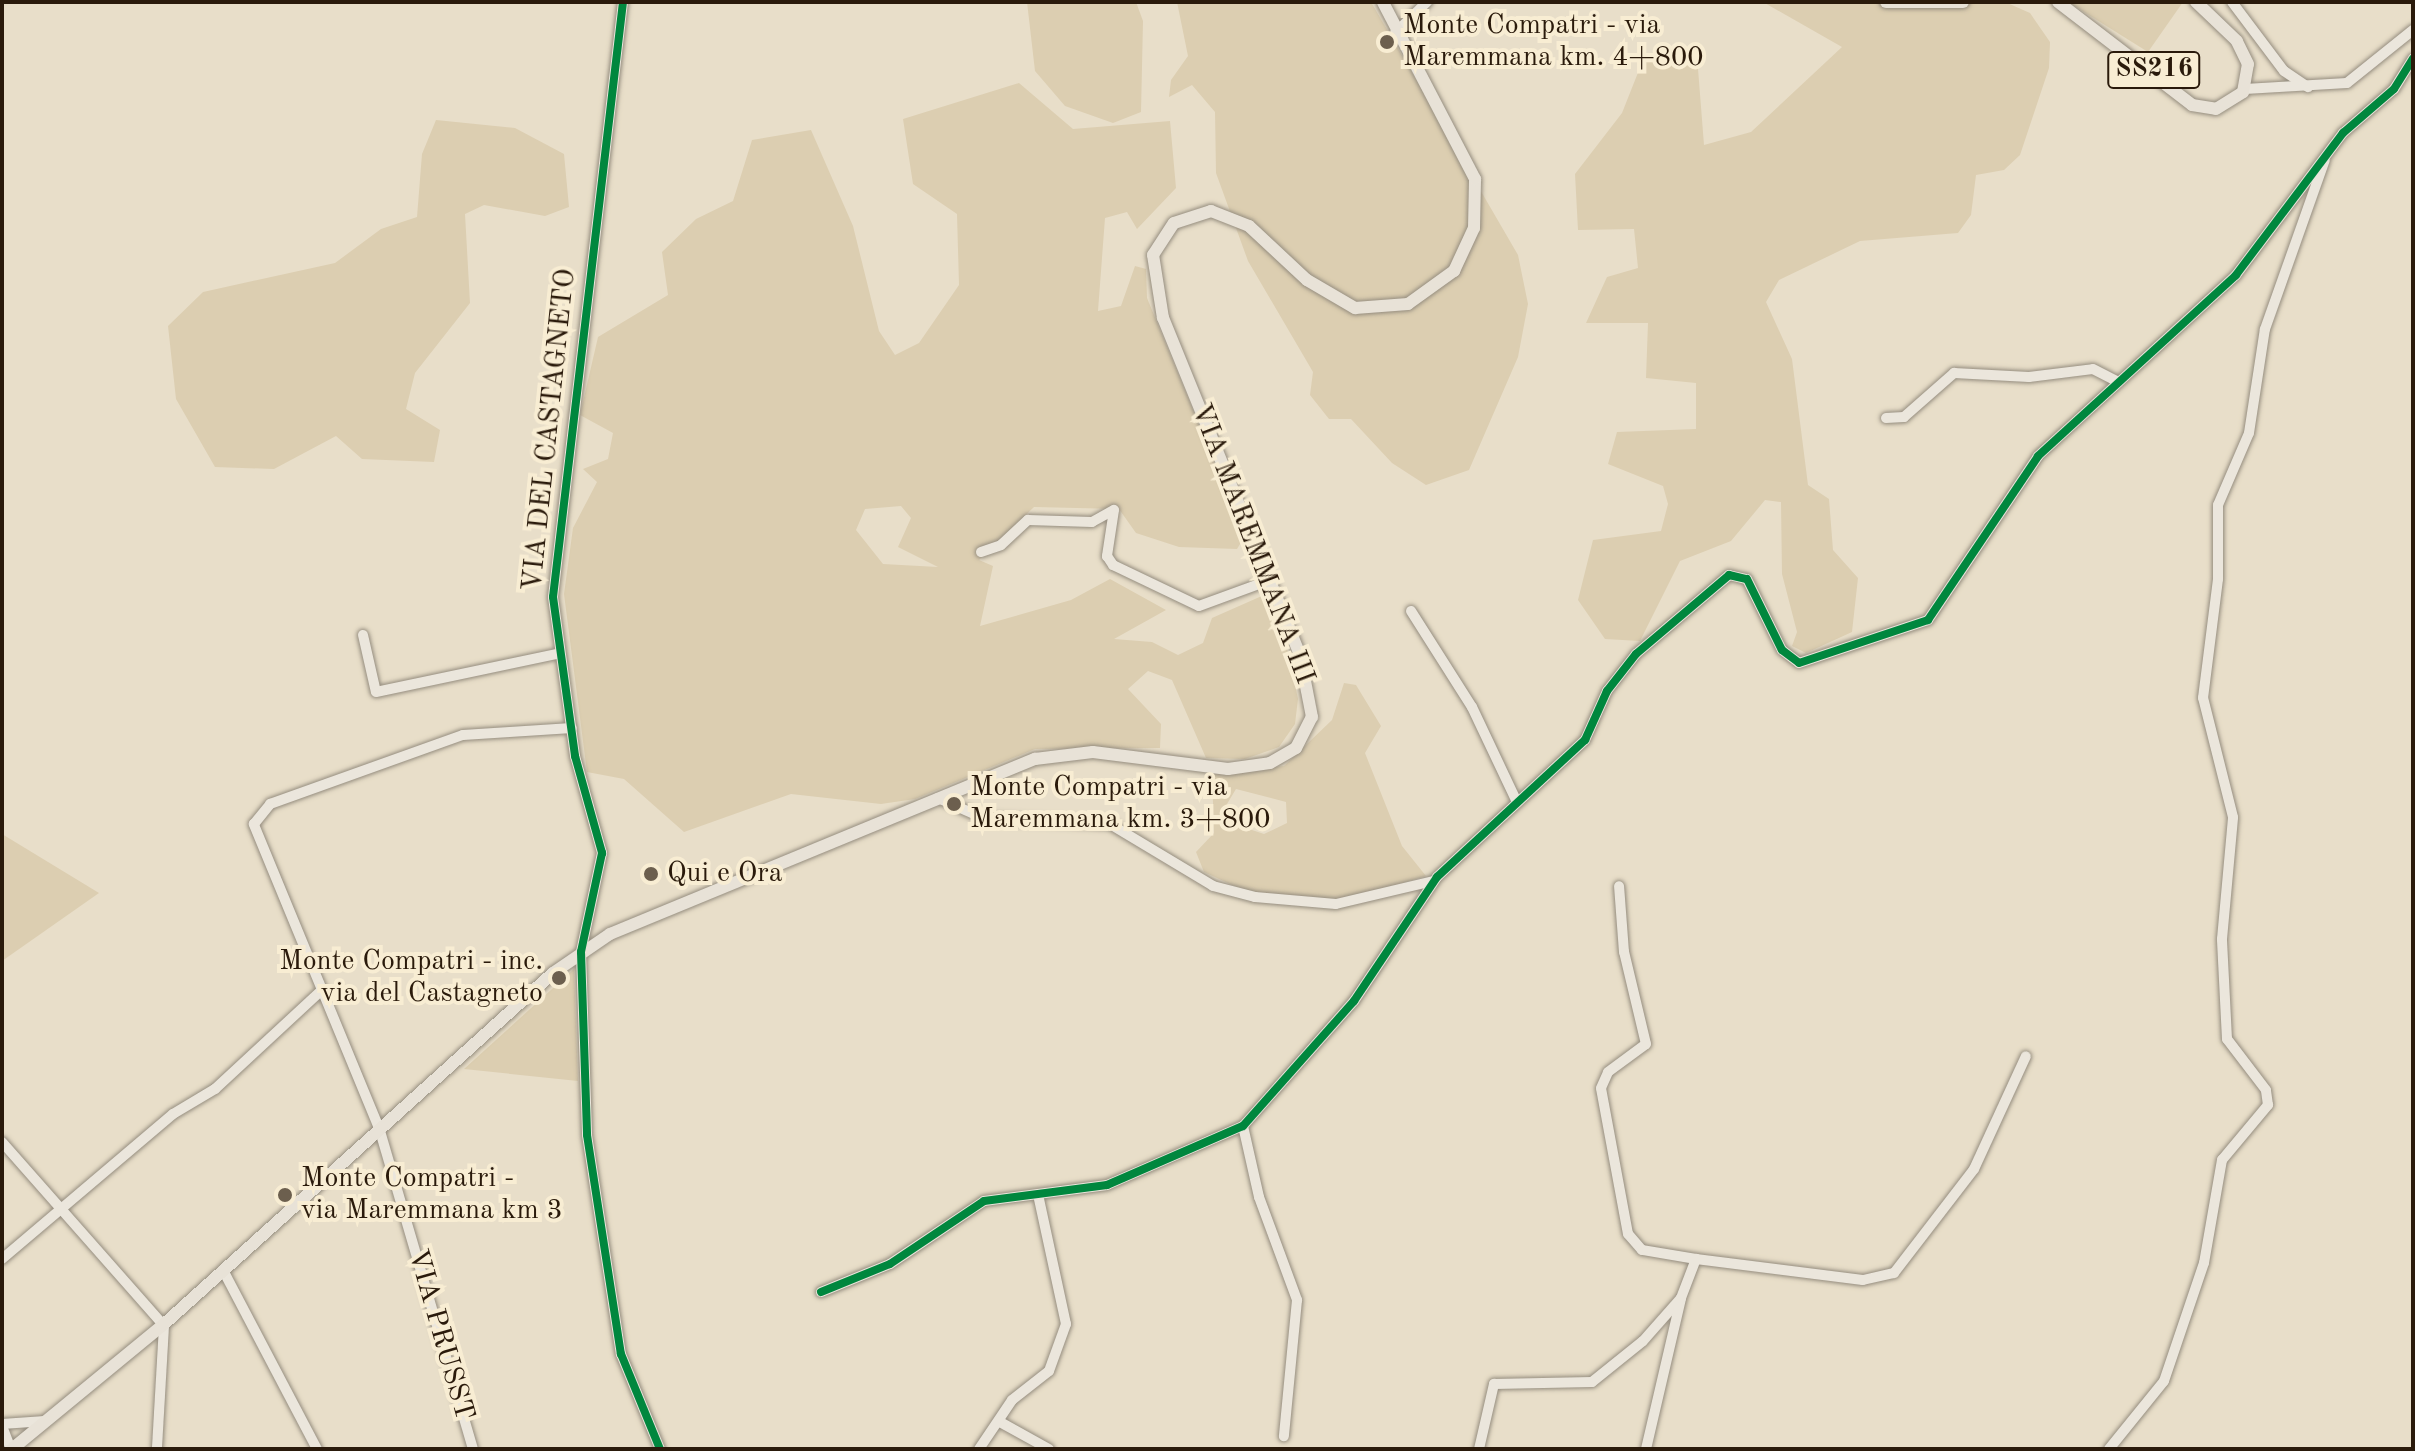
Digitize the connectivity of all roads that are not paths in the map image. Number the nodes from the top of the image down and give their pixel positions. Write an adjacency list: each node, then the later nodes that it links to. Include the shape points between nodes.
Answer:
1 (623, 2): 21 (street, VIA DEL CASTAGNETO, via 560,519)
2 (1383, 2): 10 (main road, VIA MAREMMANA III)
3 (1427, 2): 10 (street)
4 (1886, 2): 5 (main road)
5 (1963, 2)
6 (2196, 2): 12 (main road, SS216, via 2242,47)
7 (2232, 2): 13 (street, via 2284,71)
8 (2060, 3): 12 (main road, SS216, via 2194,106 2224,107)
9 (2413, 30): 13 (street, via 2362,76)
10 (1395, 33): 18 (main road, VIA MAREMMANA III, via 1475,179 1470,241 1442,283 1399,307 1355,308 1307,280 1249,226 1211,211 1178,220 1154,250 1160,311)
11 (2413, 59): 14 (street)
12 (2245, 89): 13 (street)
13 (2314, 89)
14 (2325, 158): 15 (street, via 2245,265); 54 (street, via 2265,329 2249,433 2218,505 2217,591 2203,698 2233,817 2222,939 2227,1039 2267,1091 2264,1113 2220,1165 2204,1263 2164,1381)
15 (2118, 382): 16 (street, via 2093,369 2029,377 1954,373 1904,417); 24 (street, via 2032,462 1928,620 1799,663 1782,650 1747,579 1732,574 1628,662 1587,737)
16 (1886, 418)
17 (981, 552): 18 (street, via 1001,545 1028,520 1092,522 1114,510 1107,556 1113,565 1199,606)
18 (1270, 580): 23 (main road, VIA MAREMMANA III, via 1312,705 1308,731 1289,754 1228,769 1055,754)
19 (1411, 611): 24 (street, via 1469,700)
20 (363, 635): 21 (street, via 376,692)
21 (557, 654): 22 (street, VIA DEL CASTAGNETO)
22 (572, 728): 27 (street, VIA DEL CASTAGNETO, via 602,853); 28 (street, VIA PRUSST, via 463,735 256,815 279,897)
23 (938, 798): 25 (street, via 983,818 1110,824 1213,886 1255,897 1336,904); 27 (main road, VIA MAREMMANA III, via 637,921)
24 (1517, 802): 25 (street)
25 (1433, 881): 30 (street, via 1354,1001)
26 (1619, 886): 36 (street, via 1624,952 1646,1047 1608,1072 1601,1088 1628,1234 1642,1250)
27 (581, 952): 31 (main road, VIA MAREMMANA III); 49 (street, VIA DEL CASTAGNETO, via 585,1114 612,1305 629,1388)
28 (321, 991): 31 (street, VIA PRUSST); 34 (street, via 215,1089 173,1114)
29 (2026, 1056): 36 (street, via 1974,1169 1894,1273 1863,1280)
30 (1243, 1126): 33 (street, via 1119,1180); 44 (street, via 1256,1188 1297,1300)
31 (379, 1128): 37 (main road, VIA MAREMMANA III); 48 (street, VIA PRUSST)
32 (2, 1142): 34 (street)
33 (1039, 1199): 38 (street, via 984,1201 890,1264); 42 (street, via 1067,1320 1052,1367 1012,1400)
34 (58, 1212): 35 (street); 40 (street)
35 (2, 1259)
36 (1696, 1259): 39 (street)
37 (223, 1270): 40 (main road, VIA MAREMMANA III); 47 (street)
38 (821, 1292)
39 (1681, 1298): 52 (street, via 1643,1341 1590,1383 1494,1384); 53 (street)
40 (163, 1325): 41 (main road, VIA MAREMMANA III); 46 (street)
41 (51, 1419): 43 (street); 45 (main road, VIA MAREMMANA III)
42 (1000, 1422): 50 (street); 51 (street)
43 (2, 1425): 45 (street)
44 (1284, 1436)
45 (8, 1449)
46 (157, 1449)
47 (317, 1449)
48 (473, 1449)
49 (660, 1449)
50 (979, 1449)
51 (1049, 1449)
52 (1479, 1449)
53 (1646, 1449)
54 (2109, 1449)

